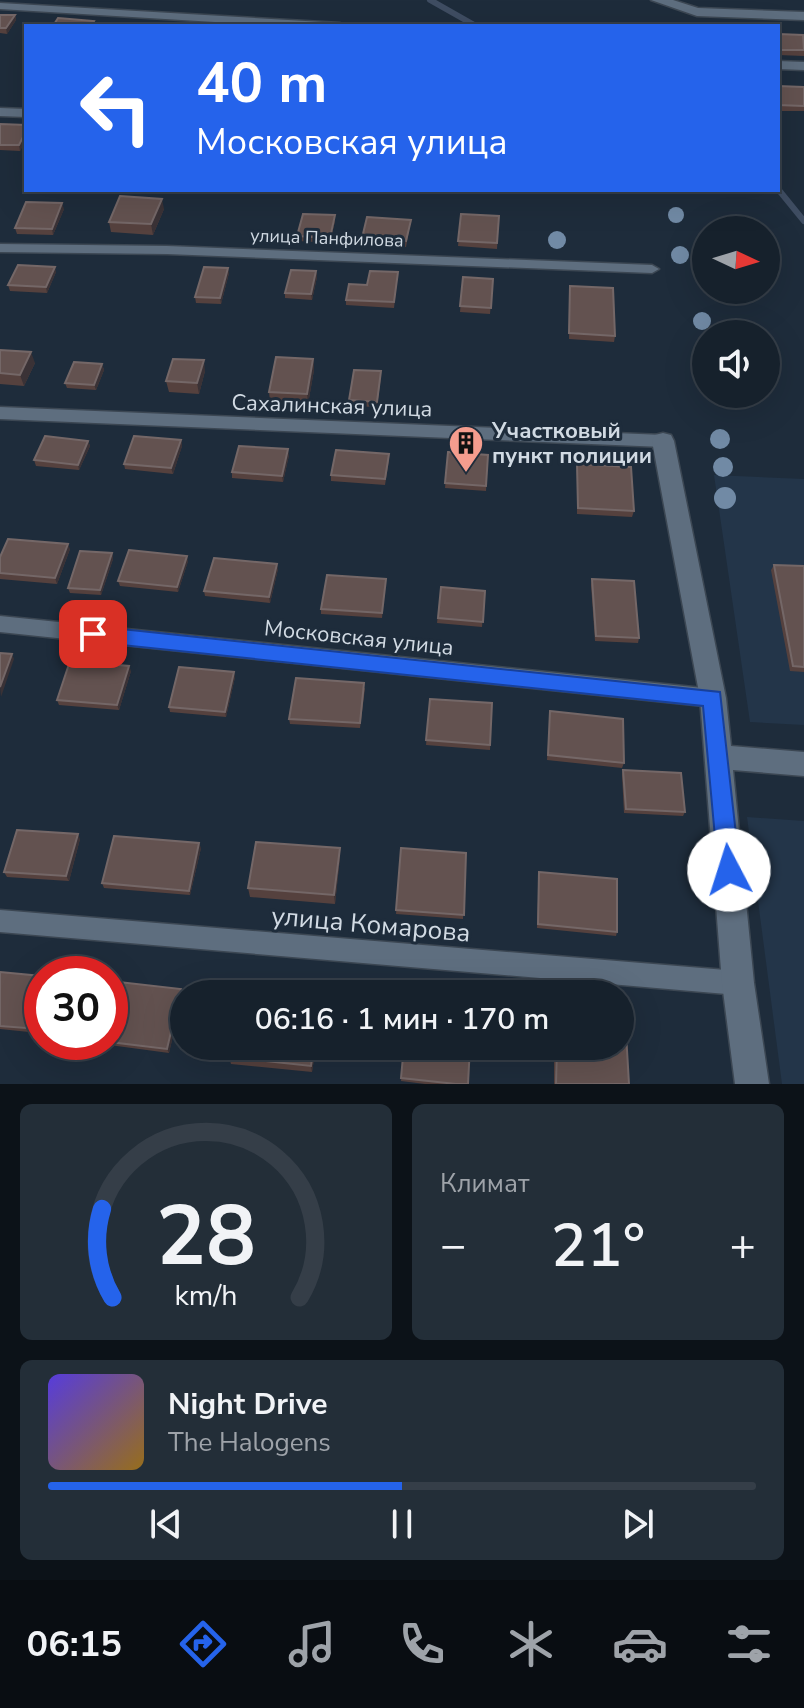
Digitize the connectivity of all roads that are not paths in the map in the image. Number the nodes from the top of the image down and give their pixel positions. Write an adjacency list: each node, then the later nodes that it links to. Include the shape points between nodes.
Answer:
1 (658, 0): 3 (street, via 697,12)
2 (0, 6): 4 (lane)
3 (804, 16)
4 (306, 24)
5 (780, 65): 6 (lane)
6 (804, 66)
7 (0, 112): 8 (lane)
8 (24, 113)
9 (0, 248): 10 (lane, улица Панфилова)
10 (652, 269)
11 (0, 413): 12 (lane, Сахалинская улица)
12 (663, 441): 14 (street)
13 (0, 624): 14 (lane, Московская улица)
14 (713, 698): 15 (street)
15 (720, 757): 16 (street); 18 (street)
16 (804, 764)
17 (0, 921): 18 (lane, улица Комарова)
18 (738, 983): 19 (street)
19 (752, 1084)

